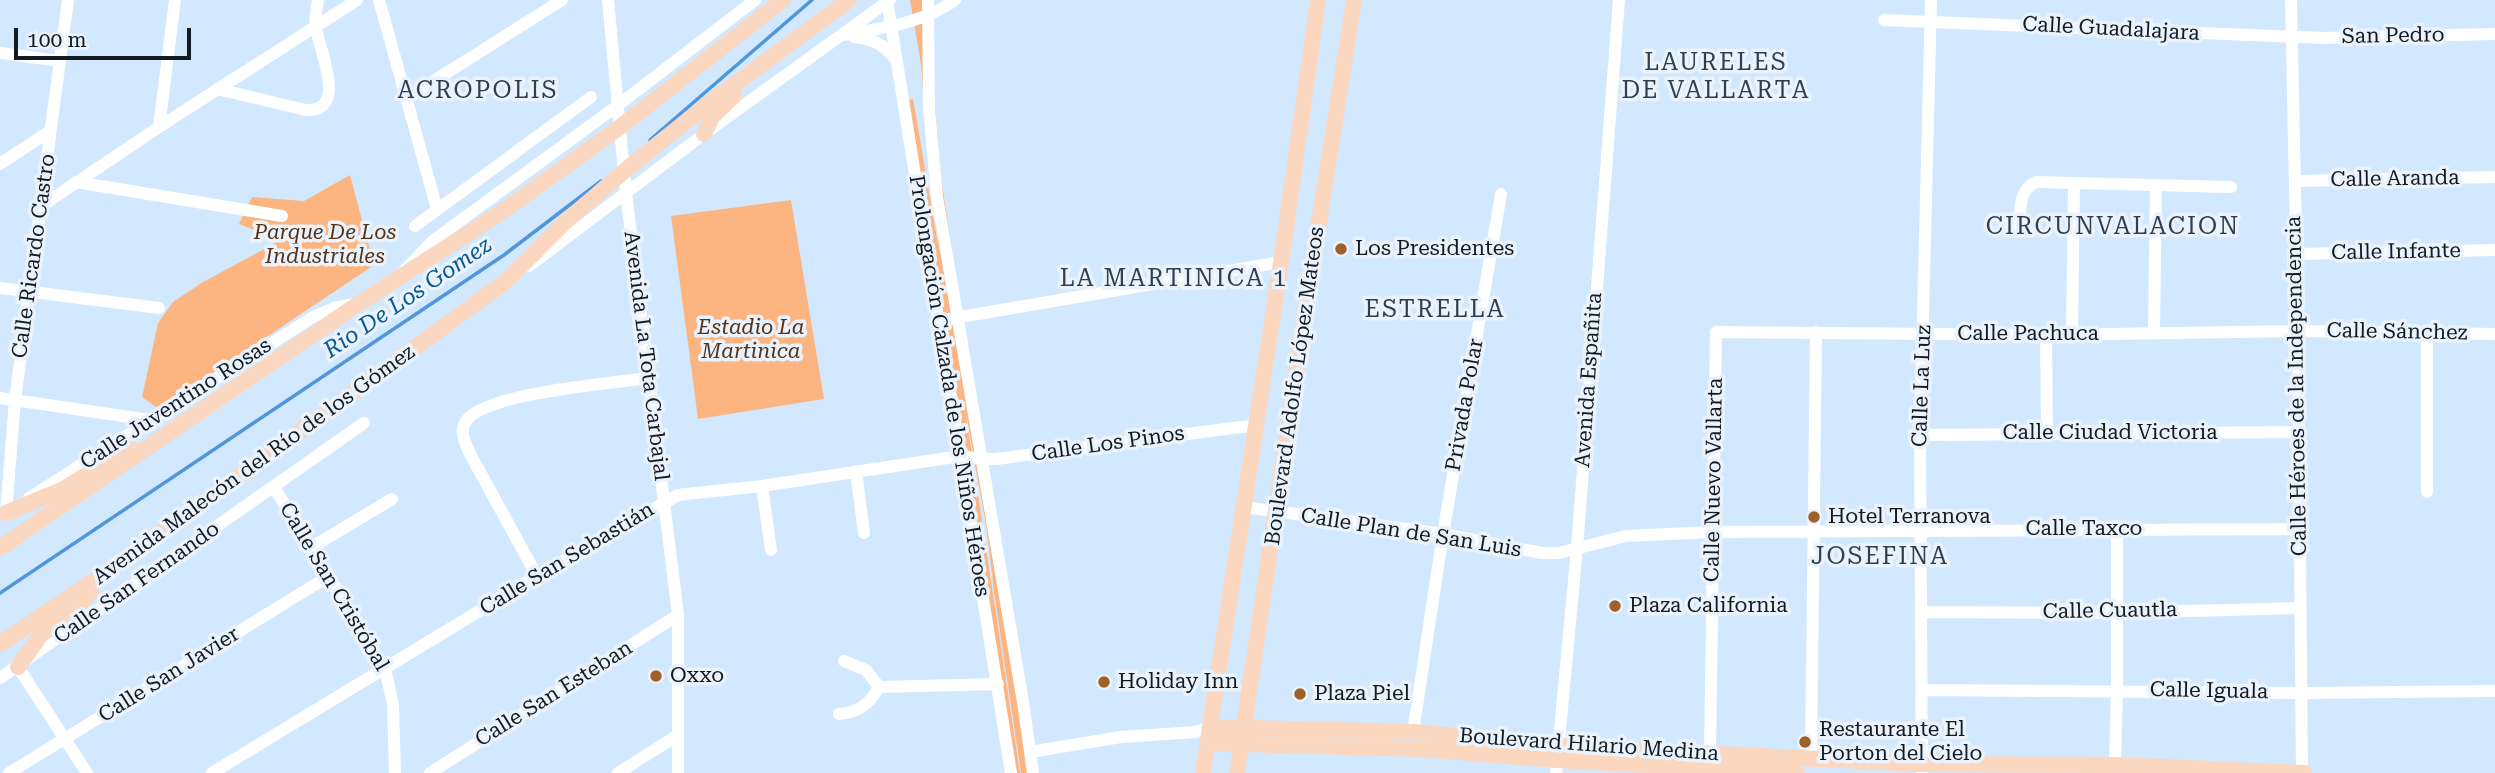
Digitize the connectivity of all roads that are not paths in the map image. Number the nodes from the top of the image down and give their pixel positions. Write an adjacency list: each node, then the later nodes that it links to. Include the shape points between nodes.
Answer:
1 (68, 0): 29 (street, Calle Ricardo Castro)
2 (175, 0): 35 (street)
3 (318, 0): 23 (street)
4 (357, 0): 23 (street)
5 (379, 0): 33 (street)
6 (562, 0): 33 (street)
7 (608, 0): 34 (street, Avenida La Tota Carbajal)
8 (755, 0): 34 (street)
9 (783, 0): 55 (main road, via 616,130)
10 (849, 0): 56 (main road, Avenida Malecón del Río de los Gómez, via 629,167)
11 (861, 0): 37 (main road, via 744,87 712,117)
12 (928, 0): 20 (street, Prolongación Calzada de los Niños Héroes)
13 (955, 0): 20 (street)
14 (1318, 0): 54 (main road, Boulevard Adolfo López Mateos)
15 (1354, 0): 91 (main road, Boulevard Adolfo López Mateos)
16 (1619, 0): 102 (street, Avenida Españita)
17 (1931, 0): 22 (street, Calle La Luz)
18 (2291, 0): 27 (street, Calle Héroes de la Independencia)
19 (888, 1): 24 (street, Prolongación Calzada de los Niños Héroes); 26 (street, Avenida Malecón del Río de los Gómez)
20 (929, 15): 24 (street); 61 (street, Prolongación Calzada de los Niños Héroes, via 929,108)
21 (1884, 20): 22 (street, Calle Guadalajara)
22 (1932, 21): 27 (street, Calle Guadalajara); 68 (street, Calle La Luz)
23 (315, 25): 31 (street); 31 (street, via 328,76 323,107 306,110)
24 (891, 26): 26 (street); 30 (street, Prolongación Calzada de los Niños Héroes)
25 (2495, 34): 27 (street, San Pedro)
26 (840, 35): 30 (street, via 874,41); 37 (street, Avenida Malecón del Río de los Gómez)
27 (2291, 37): 40 (street, Calle Héroes de la Independencia)
28 (0, 53): 29 (street)
29 (60, 61): 36 (street, Calle Ricardo Castro)
30 (896, 61): 62 (street, Prolongación Calzada de los Niños Héroes)
31 (216, 89): 35 (street)
32 (591, 97): 48 (street)
33 (407, 98): 48 (street)
34 (618, 111): 45 (street, Avenida La Tota Carbajal); 55 (street, via 434,240)
35 (159, 127): 41 (street)
36 (50, 131): 38 (street); 47 (street, Calle Ricardo Castro)
37 (704, 134): 45 (street, Avenida Malecón del Río de los Gómez)
38 (0, 164)
39 (2495, 177): 40 (street, Calle Aranda)
40 (2295, 181): 53 (street, Calle Héroes de la Independencia)
41 (76, 182): 47 (street); 49 (street)
42 (2074, 183): 43 (street); 51 (street, via 2030,185 2023,194); 70 (street)
43 (2156, 185): 44 (street); 67 (street)
44 (2231, 187)
45 (625, 188): 56 (street, Avenida Malecón del Río de los Gómez, via 556,247); 72 (street, Avenida La Tota Carbajal)
46 (1501, 194): 99 (street, Privada Polar)
47 (40, 207): 58 (street, Calle Ricardo Castro)
48 (437, 209): 50 (street)
49 (282, 216)
50 (415, 226)
51 (2019, 226)
52 (2495, 250): 53 (street, Calle Infante)
53 (2297, 254): 63 (street, Calle Héroes de la Independencia)
54 (1281, 262): 61 (street); 78 (main road, Boulevard Adolfo López Mateos)
55 (400, 277): 59 (main road)
56 (505, 282): 106 (main road, Avenida Malecón del Río de los Gómez)
57 (0, 288): 58 (street)
58 (28, 291): 60 (street); 74 (street, Calle Ricardo Castro)
59 (358, 304): 75 (street, Calle Juventino Rosas, via 313,317); 77 (main road)
60 (159, 308)
61 (956, 318): 62 (street); 83 (street, Prolongación Calzada de los Niños Héroes)
62 (938, 321): 82 (street, Prolongación Calzada de los Niños Héroes)
63 (2298, 331): 66 (street, Calle Sánchez); 67 (street, Calle Pachuca); 79 (street, Calle Héroes de la Independencia)
64 (1716, 332): 65 (street, Calle Pachuca); 97 (street, Calle Nuevo Vallarta)
65 (1815, 332): 68 (street, Calle Pachuca); 95 (street)
66 (2427, 332): 71 (street, Calle Sánchez); 87 (street)
67 (2154, 333): 70 (street, Calle Pachuca)
68 (1924, 334): 69 (street, Calle Pachuca); 81 (street, Calle La Luz)
69 (2046, 334): 70 (street, Calle Pachuca); 80 (street)
70 (2072, 334)
71 (2495, 334)
72 (649, 379): 89 (street, Avenida La Tota Carbajal); 105 (street, via 530,394 466,420 463,439 468,452)
73 (0, 398): 74 (street)
74 (15, 400): 75 (street); 92 (street, Calle Ricardo Castro)
75 (150, 420): 92 (street, Calle Juventino Rosas)
76 (363, 423): 86 (street, Calle San Fernando)
77 (182, 424): 92 (main road, via 162,428 62,490); 101 (main road)
78 (1256, 425): 83 (street, Calle Los Pinos); 90 (main road, Boulevard Adolfo López Mateos)
79 (2299, 432): 80 (street, Calle Ciudad Victoria); 94 (street, Calle Héroes de la Independencia)
80 (2047, 433): 81 (street, Calle Ciudad Victoria)
81 (1920, 435): 96 (street, Calle La Luz)
82 (961, 456): 83 (street, Calle Los Pinos); 84 (street, Calle San Sebastián); 116 (street, Prolongación Calzada de los Niños Héroes)
83 (981, 460): 128 (street, Prolongación Calzada de los Niños Héroes)
84 (856, 471): 85 (street, Calle San Sebastián); 98 (street)
85 (762, 486): 89 (street, Calle San Sebastián, via 678,495); 103 (street)
86 (274, 487): 100 (street, Calle San Cristóbal); 113 (street, Calle San Fernando)
87 (2427, 492)
88 (392, 499): 100 (street)
89 (664, 502): 105 (street, Calle San Sebastián); 110 (street, Avenida La Tota Carbajal)
90 (1244, 507): 91 (street, Calle Plan de San Luis); 124 (main road, Boulevard Adolfo López Mateos)
91 (1276, 513): 99 (street, Calle Plan de San Luis); 126 (main road, Boulevard Adolfo López Mateos)
92 (2, 514)
93 (2117, 529): 94 (street, Calle Taxco); 96 (street, Calle Taxco); 109 (street)
94 (2299, 529): 107 (street, Calle Héroes de la Independencia)
95 (1815, 531): 96 (street, Calle Taxco); 97 (street, Calle Taxco); 130 (street)
96 (1921, 531): 108 (street, Calle La Luz)
97 (1713, 532): 102 (street, Calle Taxco, via 1626,536); 129 (street, Calle Nuevo Vallarta)
98 (864, 533)
99 (1443, 534): 102 (street, Calle Plan de San Luis, via 1542,553); 123 (street, Privada Polar)
100 (312, 547): 104 (street, Calle San Cristóbal)
101 (0, 548)
102 (1577, 548): 131 (street, Avenida Españita)
103 (771, 550)
104 (329, 576): 114 (street, Calle San Cristóbal); 127 (street, Calle San Javier)
105 (537, 576): 114 (street, Calle San Sebastián)
106 (100, 577): 111 (main road, Avenida Malecón del Río de los Gómez); 113 (main road, via 86,597 40,636)
107 (2300, 608): 109 (street, Calle Cuautla); 121 (street, Calle Héroes de la Independencia)
108 (1921, 612): 109 (street, Calle Cuautla); 118 (street, Calle La Luz)
109 (2117, 613): 119 (street)
110 (678, 615): 125 (street, Avenida La Tota Carbajal); 138 (street, Calle San Esteban)
111 (0, 644)
112 (844, 661): 117 (street, via 866,670)
113 (18, 667): 115 (street, Calle San Fernando); 127 (street)
114 (385, 669): 136 (street, Calle San Sebastián); 137 (street, Calle San Cristóbal, via 393,704)
115 (0, 678)
116 (998, 684): 117 (street); 141 (street, Prolongación Calzada de los Niños Héroes)
117 (879, 687): 122 (street, via 863,707)
118 (1922, 690): 119 (street, Calle Iguala); 133 (street, Calle La Luz)
119 (2117, 690): 121 (street, Calle Iguala); 132 (street)
120 (2495, 691): 121 (street, Calle Iguala)
121 (2302, 692): 146 (street, Calle Héroes de la Independencia)
122 (839, 714)
123 (1413, 732): 126 (main road, Boulevard Hilario Medina); 131 (main road, Boulevard Hilario Medina)
124 (1204, 734): 126 (main road, Boulevard Hilario Medina); 128 (street, via 1121,737); 143 (main road, Boulevard Adolfo López Mateos)
125 (678, 735): 139 (street); 140 (street, Avenida La Tota Carbajal)
126 (1243, 736): 131 (main road, Boulevard Hilario Medina); 144 (main road, Boulevard Adolfo López Mateos)
127 (65, 739): 134 (street, Calle San Javier); 135 (street)
128 (1030, 752): 142 (street, Prolongación Calzada de los Niños Héroes)
129 (1710, 754): 130 (main road, Boulevard Hilario Medina); 131 (main road, Boulevard Hilario Medina)
130 (1811, 757): 133 (main road, Boulevard Hilario Medina)
131 (1557, 760): 145 (main road, Boulevard Hilario Medina)
132 (2115, 765): 133 (main road, Boulevard Hilario Medina); 146 (main road, Boulevard Hilario Medina)
133 (1922, 768)
134 (9, 773)
135 (87, 773)
136 (212, 773)
137 (395, 773)
138 (430, 773)
139 (618, 773)
140 (678, 773)
141 (1011, 773)
142 (1032, 773)
143 (1203, 773)
144 (1237, 773)
145 (1797, 773)
146 (2303, 773)

